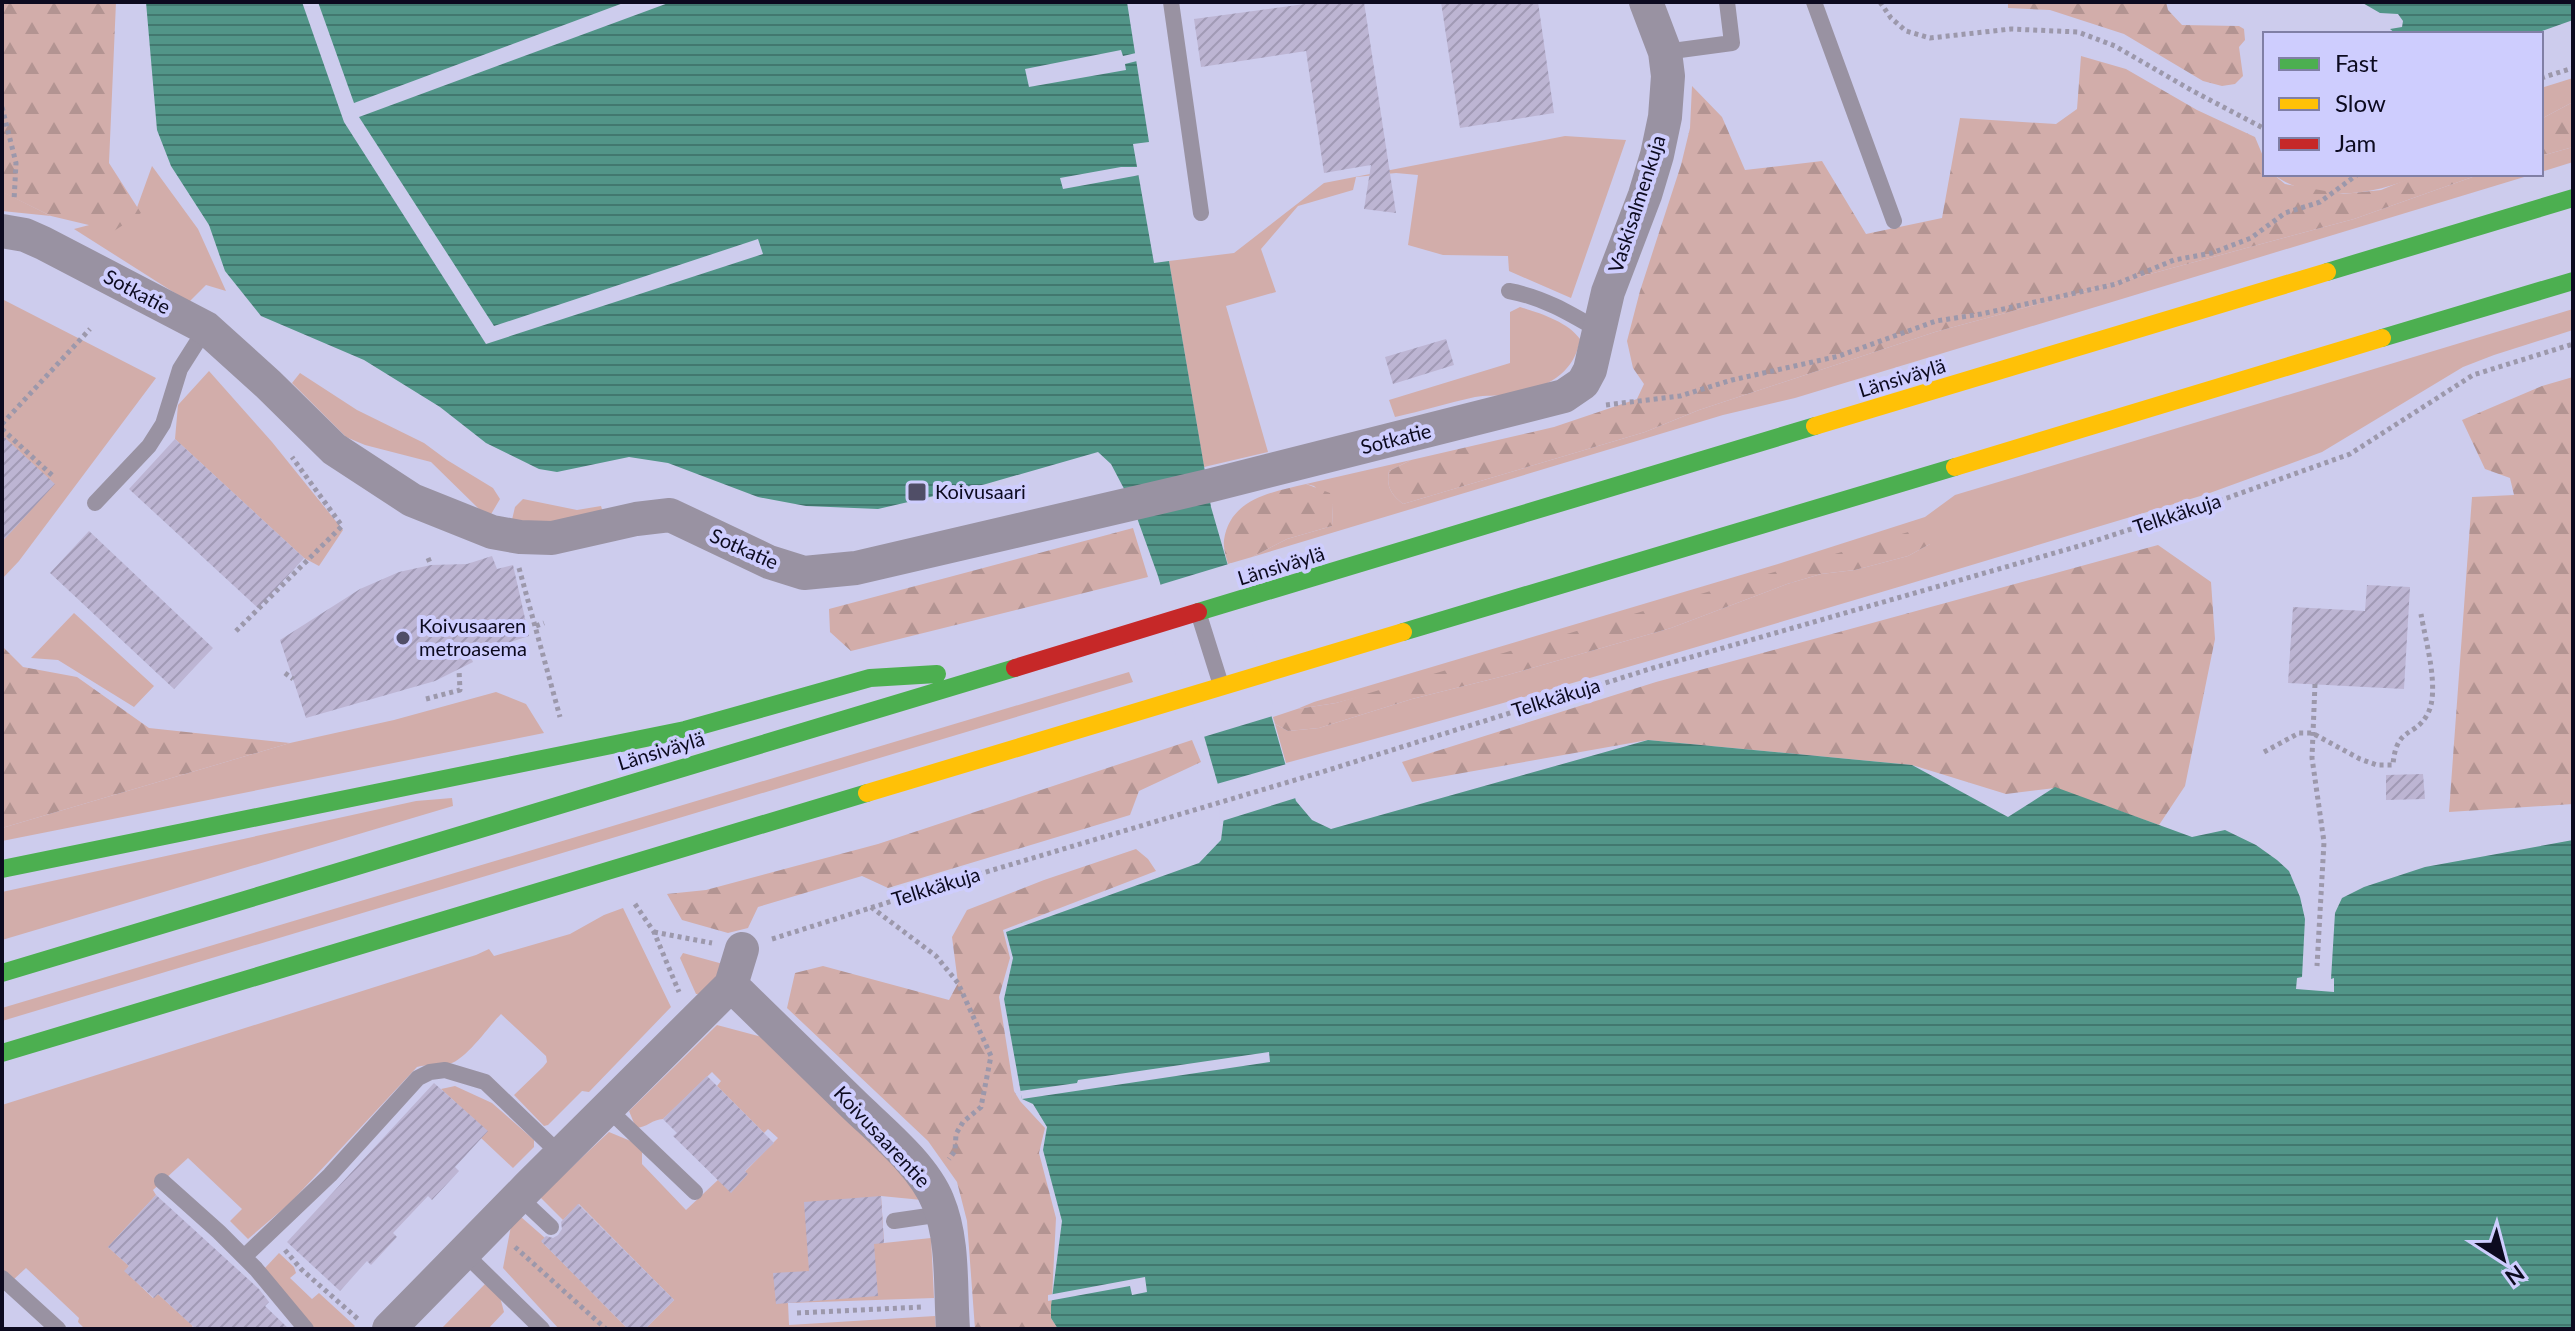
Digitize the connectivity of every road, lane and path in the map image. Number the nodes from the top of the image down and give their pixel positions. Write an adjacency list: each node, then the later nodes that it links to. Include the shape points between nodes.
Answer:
1 (1171, 2): 13 (lane)
2 (1646, 2): 6 (street, Vaskisalmenkuja)
3 (1727, 2): 6 (lane, via 1732,43)
4 (1814, 2): 14 (lane)
5 (1880, 2): 10 (path, via 1906,31 1930,38 2011,29 2078,32 2115,46)
6 (1665, 52): 20 (street, Vaskisalmenkuja, via 1666,103 1657,155 1608,292)
7 (2573, 68): 8 (path)
8 (2543, 77)
9 (2, 107): 15 (path, via 16,163)
10 (2263, 128)
11 (2355, 176): 23 (path, via 2320,202 2285,213 2251,238 2174,260 2116,284 1936,321 1839,356 1680,396)
12 (2573, 198): 31 (highway, Länsiväylä)
13 (1201, 213)
14 (1894, 221)
15 (8, 223): 18 (street, Sotkatie)
16 (2573, 281): 41 (highway)
17 (1509, 291): 20 (lane, via 1561,308)
18 (206, 328): 22 (street, Sotkatie, via 334,449 412,500 497,534 552,538 670,515 804,573 856,568); 27 (lane, via 180,369 163,424)
19 (90, 329): 24 (path)
20 (1600, 331): 22 (street, Vaskisalmenkuja, via 1583,383)
21 (2573, 344): 48 (path, Telkkäkuja, via 2473,375 2350,454 2227,498)
22 (1564, 396)
23 (1599, 406)
24 (2, 427): 26 (path)
25 (284, 447): 35 (path, via 342,526)
26 (54, 477)
27 (95, 503)
28 (428, 558): 30 (path)
29 (516, 559): 34 (path)
30 (431, 565)
31 (1199, 614): 37 (highway, Länsiväylä); 41 (lane)
32 (2421, 614): 44 (path, via 2432,683 2430,706 2400,740 2393,765 2360,759)
33 (544, 623): 34 (path)
34 (536, 626): 43 (path)
35 (236, 631)
36 (459, 670): 42 (path, via 460,690)
37 (1011, 670): 46 (highway, via 870,678 685,730); 52 (highway, Länsiväylä)
38 (285, 673): 39 (path)
39 (293, 679)
40 (2315, 684): 44 (path)
41 (1222, 686): 55 (highway)
42 (426, 699)
43 (563, 729)
44 (2312, 733): 45 (path, via 2299,733); 51 (path, via 2324,842)
45 (2264, 752)
46 (2, 869)
47 (635, 904): 49 (path)
48 (871, 907): 50 (path, Telkkäkuja); 58 (path, via 936,956 958,983 991,1056 981,1107 963,1122 955,1151 942,1168)
49 (654, 932): 50 (path); 54 (path)
50 (752, 946): 53 (street)
51 (2317, 966)
52 (2, 973)
53 (731, 985): 54 (street); 58 (street, Koivusaarentie)
54 (692, 1022): 56 (street)
55 (2, 1053)
56 (607, 1108): 57 (street); 60 (lane)
57 (561, 1155): 61 (street); 65 (lane, via 485,1082 445,1070 430,1072 418,1078)
58 (922, 1174): 62 (street, Koivusaarentie)
59 (162, 1181): 68 (lane)
60 (695, 1192)
61 (518, 1196): 64 (street); 66 (lane)
62 (942, 1214): 63 (lane); 71 (street, Koivusaarentie)
63 (894, 1221)
64 (490, 1224): 67 (street); 76 (path)
65 (278, 1227): 68 (lane); 72 (path, via 280,1244 301,1269)
66 (551, 1227)
67 (463, 1252): 72 (street); 75 (lane)
68 (244, 1257): 74 (lane)
69 (2, 1278): 73 (lane)
70 (797, 1313): 71 (path)
71 (952, 1317)
72 (377, 1327)
73 (58, 1329)
74 (306, 1329)
75 (542, 1329)
76 (606, 1329)

